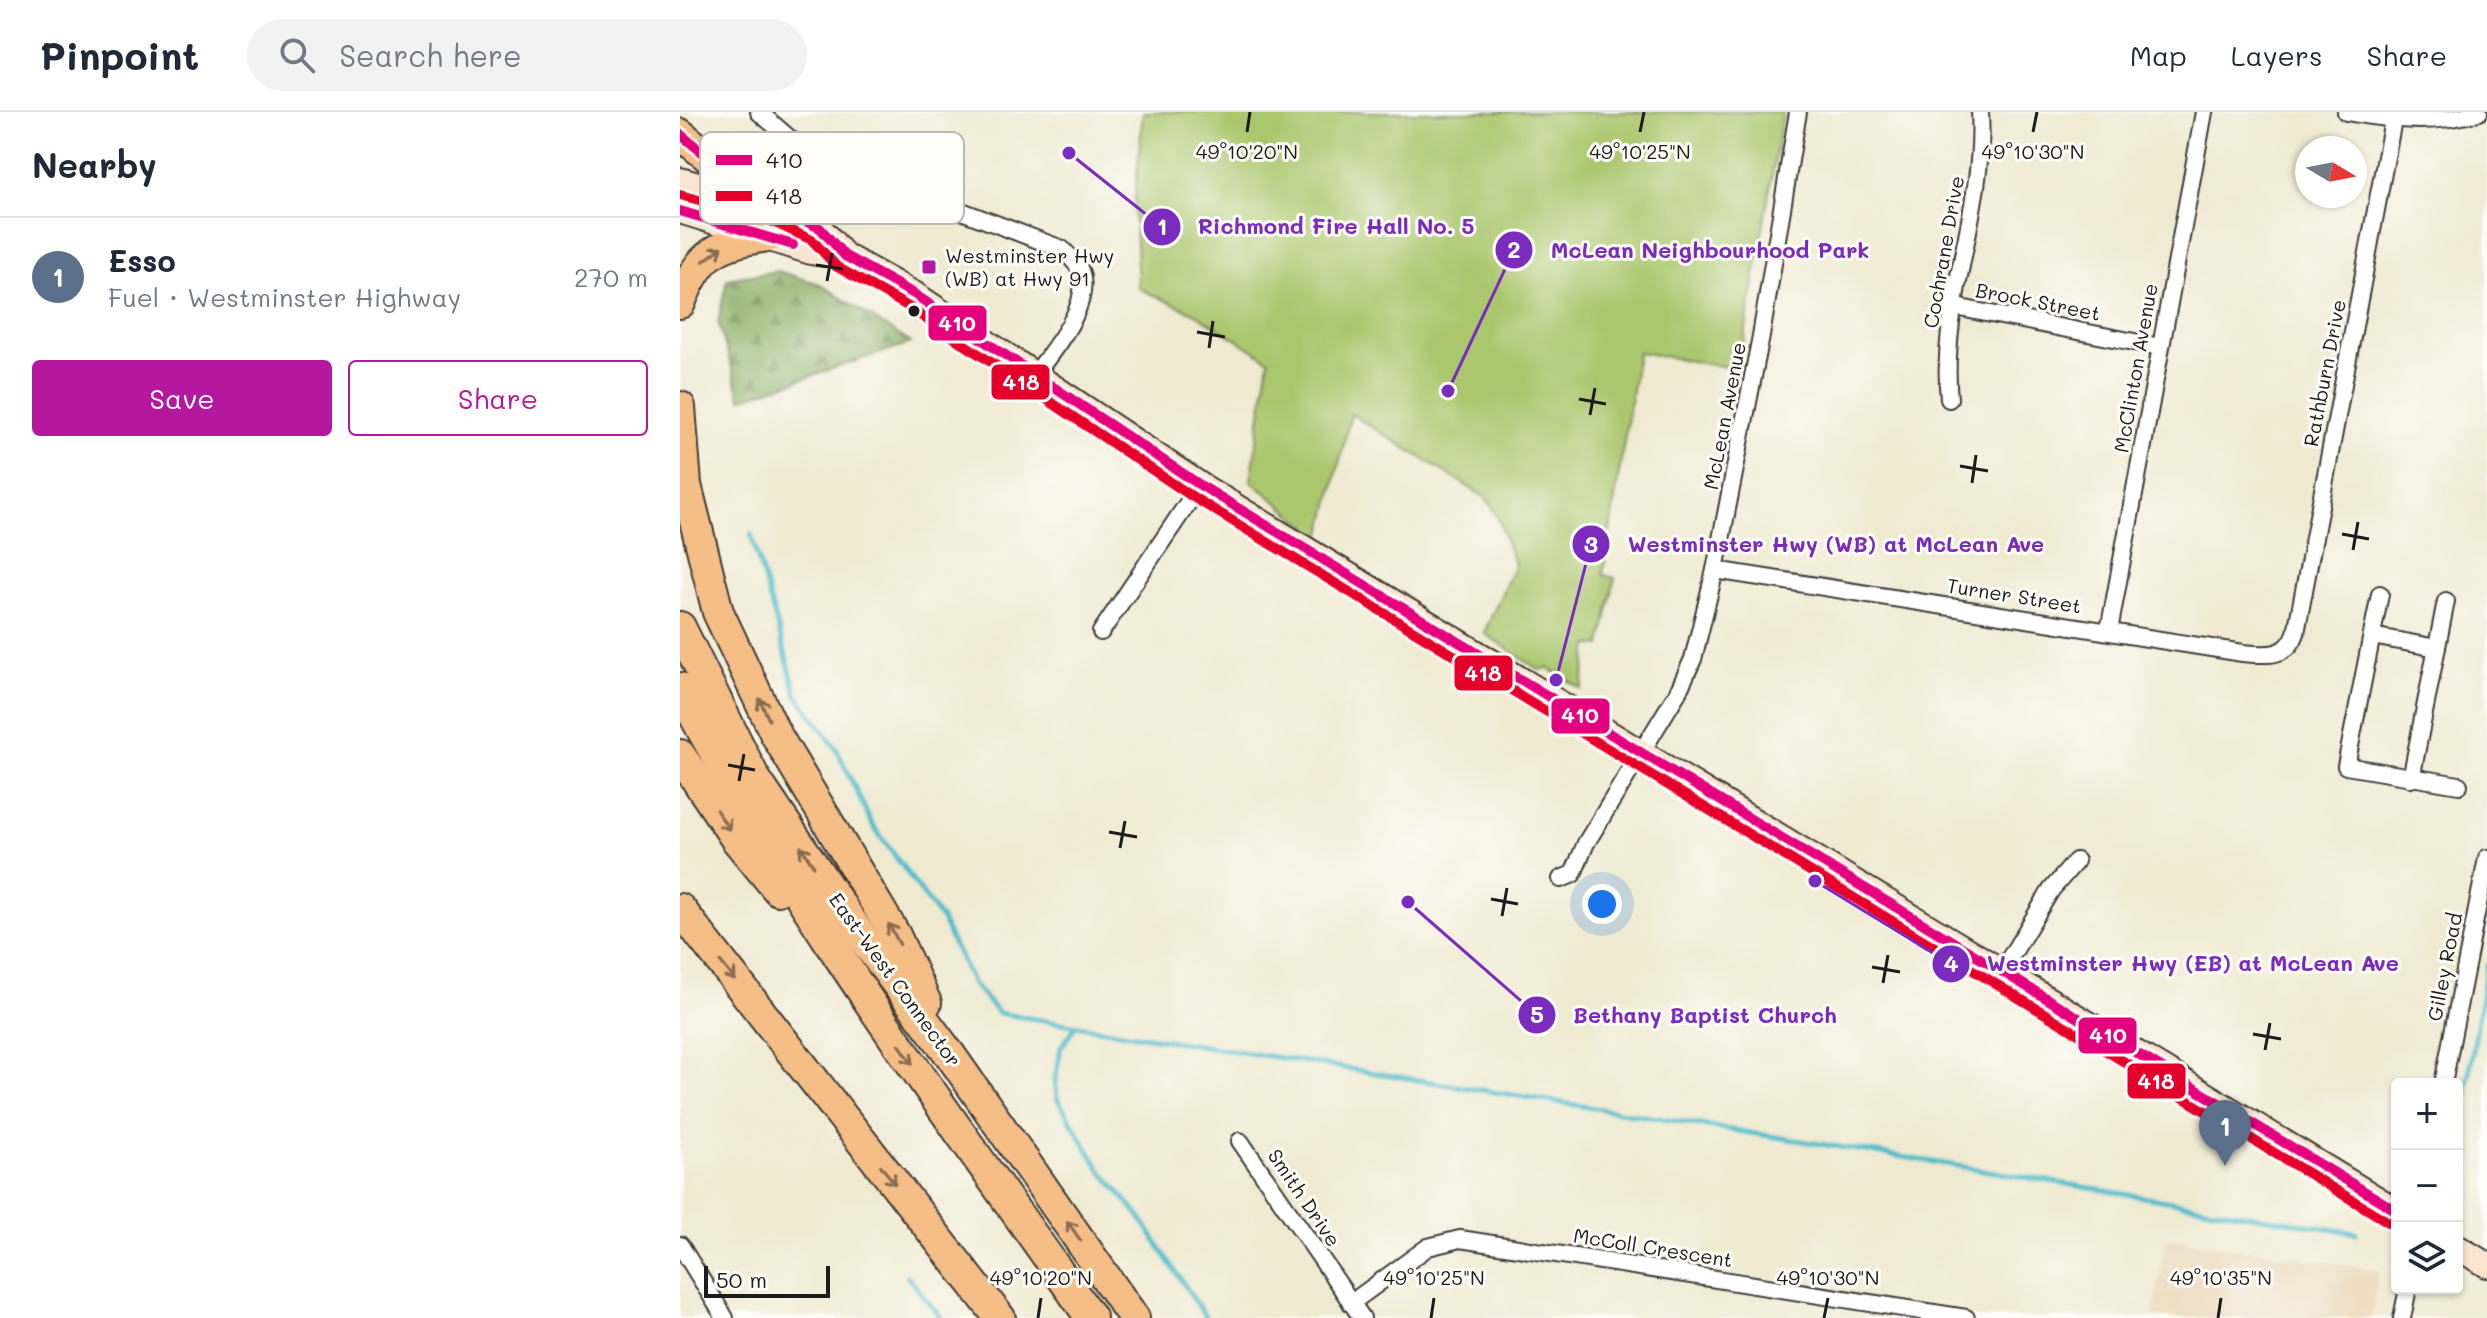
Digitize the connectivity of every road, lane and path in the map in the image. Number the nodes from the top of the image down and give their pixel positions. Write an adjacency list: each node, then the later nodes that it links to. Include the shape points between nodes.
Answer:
1 (759, 112): 8 (street)
2 (1798, 112): 27 (street, McLean Avenue)
3 (1980, 112): 21 (street, Cochrane Drive, via 1980,174)
4 (2204, 112): 22 (street, McClinton Avenue)
5 (2346, 112): 7 (street)
6 (2479, 112): 7 (street)
7 (2393, 120): 33 (street, Rathburn Drive)
8 (782, 132)
9 (680, 134): 10 (highway)
10 (700, 150)
11 (680, 180): 12 (main road)
12 (700, 185)
13 (680, 211): 15 (main road)
14 (964, 212): 23 (street, via 1062,249 1078,266 1082,298)
15 (700, 217)
16 (727, 224): 18 (main road)
17 (811, 224): 19 (main road)
18 (770, 236): 19 (main road, via 811,252); 20 (highway, one-way to 18, via 706,257 732,241)
19 (845, 256): 23 (main road, via 914,294)
20 (680, 303)
21 (1955, 307): 22 (street, Brock Street); 24 (street, Cochrane Drive, via 1945,362)
22 (2160, 347): 31 (street, McClinton Avenue)
23 (1034, 376): 26 (main road)
24 (1949, 399)
25 (680, 407): 47 (highway, one-way to 25, via 895,935 775,733 718,612 686,485)
26 (1200, 485): 32 (street); 37 (main road)
27 (1715, 570): 31 (street, Turner Street); 37 (street, McLean Avenue, via 1693,659)
28 (2380, 594): 34 (street)
29 (2446, 601): 35 (street)
30 (680, 627): 47 (highway, East-West Connector, one-way to 30, via 861,936 754,777)
31 (2109, 631): 33 (street, Turner Street, via 2266,655 2290,646)
32 (1101, 632)
33 (2296, 633)
34 (2372, 636): 35 (street); 39 (street, via 2346,766)
35 (2437, 648): 39 (street)
36 (680, 688): 46 (highway, East-West Connector, via 729,783)
37 (1641, 752): 43 (street, McLean Avenue, via 1573,874); 45 (main road)
38 (680, 755): 46 (highway, one-way to 46, via 736,839)
39 (2411, 779): 40 (street)
40 (2459, 785)
41 (2487, 858): 48 (street, Gilley Road)
42 (2076, 861): 45 (street, via 2051,890)
43 (1561, 879)
44 (680, 909): 57 (highway, one-way to 57)
45 (2002, 971): 50 (main road)
46 (861, 991): 58 (highway, East-West Connector, one-way to 58)
47 (951, 1056): 59 (highway, East-West Connector, one-way to 47)
48 (2444, 1078)
49 (1240, 1141): 55 (street, Smith Drive)
50 (2391, 1207)
51 (680, 1245): 56 (street)
52 (2463, 1251): 53 (main road)
53 (2487, 1265)
54 (2407, 1294): 62 (street)
55 (1351, 1303): 60 (street, Smith Drive); 61 (street, McColl Crescent, via 1428,1247 1460,1239)
56 (725, 1318)
57 (1000, 1318)
58 (1091, 1318)
59 (1134, 1318)
60 (1362, 1318)
61 (1966, 1318)
62 (2402, 1318)

